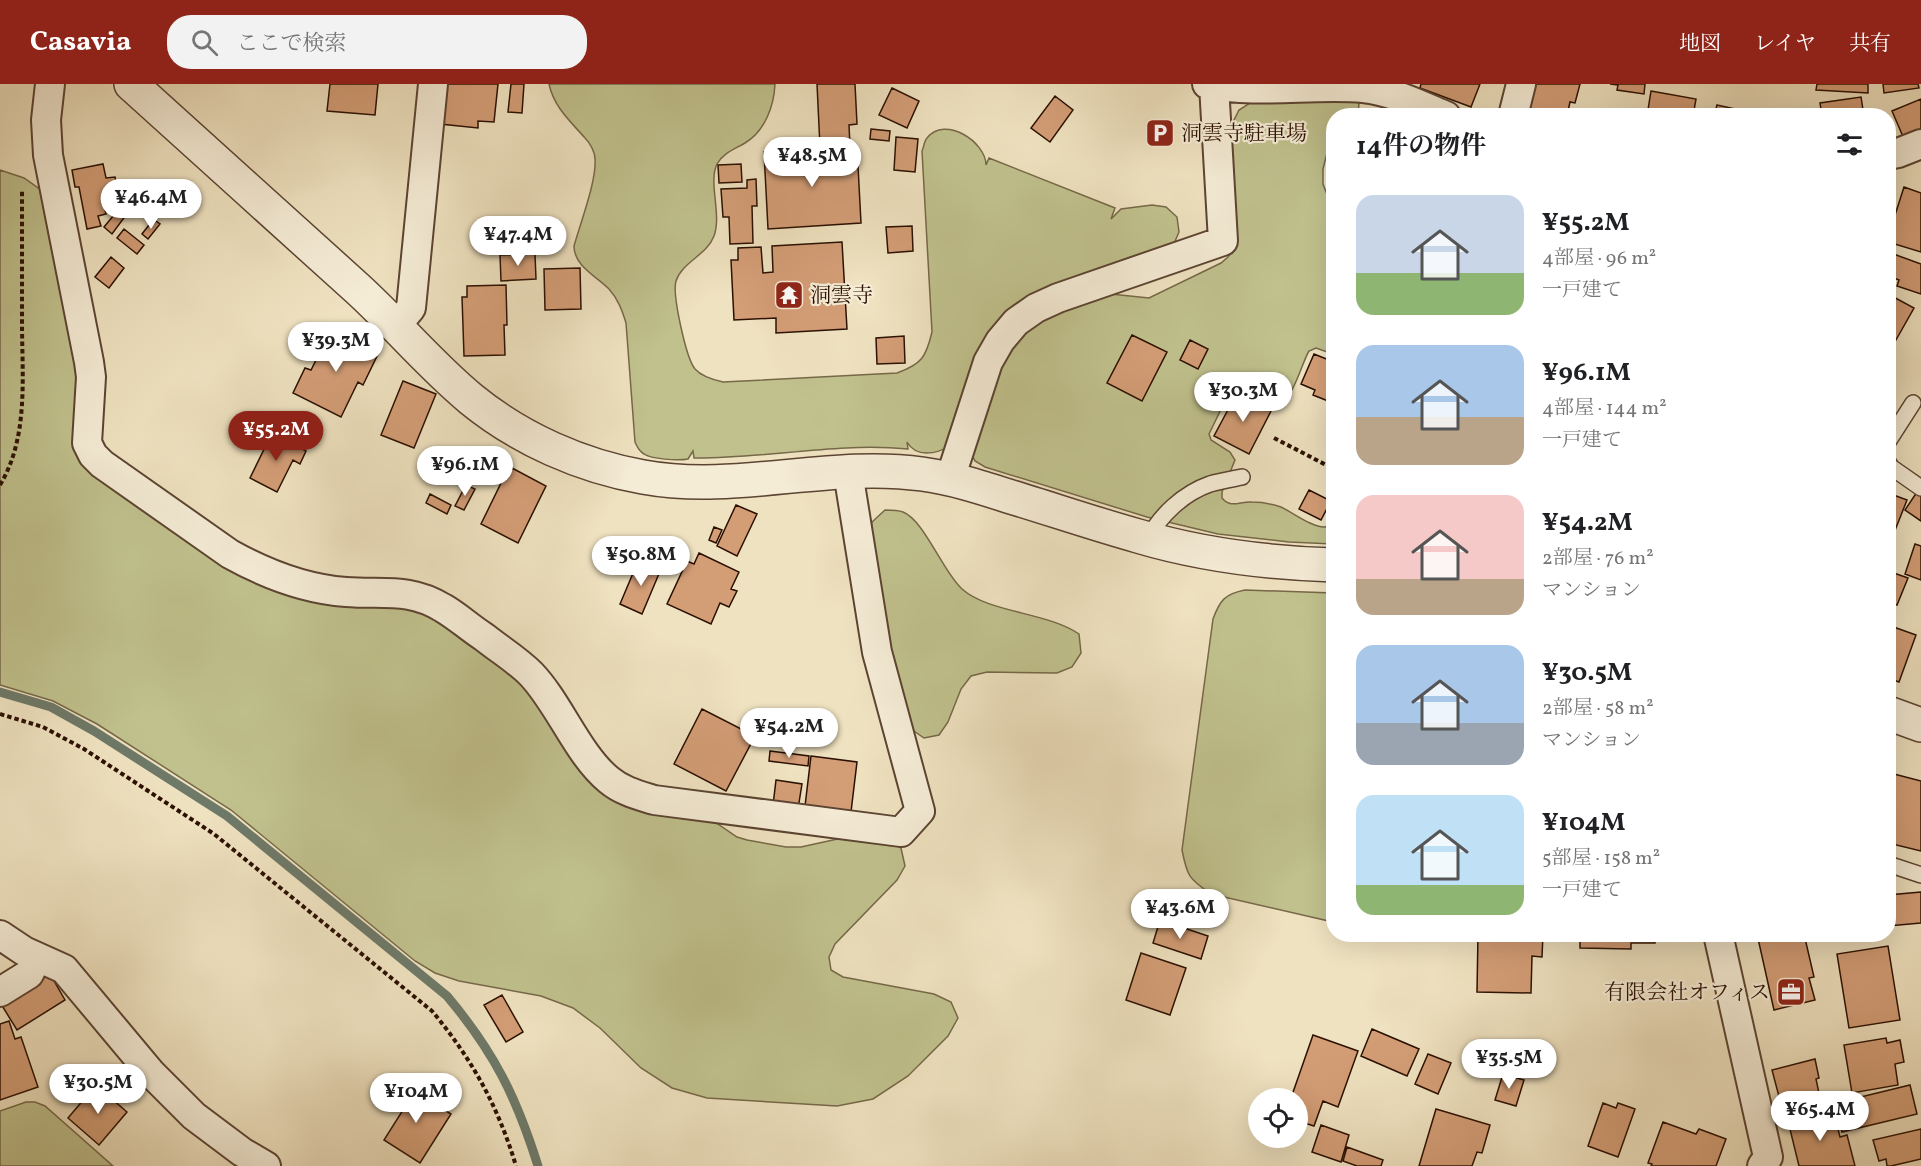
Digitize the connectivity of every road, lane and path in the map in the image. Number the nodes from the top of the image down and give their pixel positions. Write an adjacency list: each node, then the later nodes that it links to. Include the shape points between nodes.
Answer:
1 (50, 84): 15 (street, via 48,155 89,362 87,443 93,455 252,566 298,584 347,592 399,592 443,608 530,674 591,760 608,780 630,793 654,800 901,832 920,811 877,652)
2 (131, 84): 9 (street)
3 (433, 84): 9 (street, via 411,308)
4 (1521, 84): 7 (street)
5 (1210, 85): 6 (street, via 1366,88); 17 (street, via 1223,241 1059,298 1016,322 988,362)
6 (1426, 108)
7 (1515, 108)
8 (22, 186): 18 (path, via 22,395 18,436)
9 (396, 326): 15 (street, via 472,399 503,422 571,457 607,469 645,478 702,482)
10 (1913, 403): 11 (lane)
11 (1896, 430)
12 (1274, 438): 13 (path)
13 (1326, 465)
14 (1896, 470): 19 (lane)
15 (848, 472): 17 (street, via 885,471)
16 (1242, 477): 20 (lane, via 1209,484 1178,501 1154,526)
17 (950, 479): 20 (street)
18 (0, 484)
19 (1921, 488)
20 (1148, 539): 21 (street, via 1214,555)
21 (1326, 565)
22 (0, 714): 30 (path, via 43,727 84,749 214,834 432,1011 453,1036 489,1094)
23 (1896, 867): 24 (lane)
24 (1921, 875)
25 (0, 935): 27 (street)
26 (1720, 942): 31 (street, via 1768,1157)
27 (37, 957): 28 (street, via 29,974); 29 (street, via 64,969 151,1073 194,1116)
28 (0, 992)
29 (266, 1166)
30 (516, 1166)
31 (1762, 1166)

